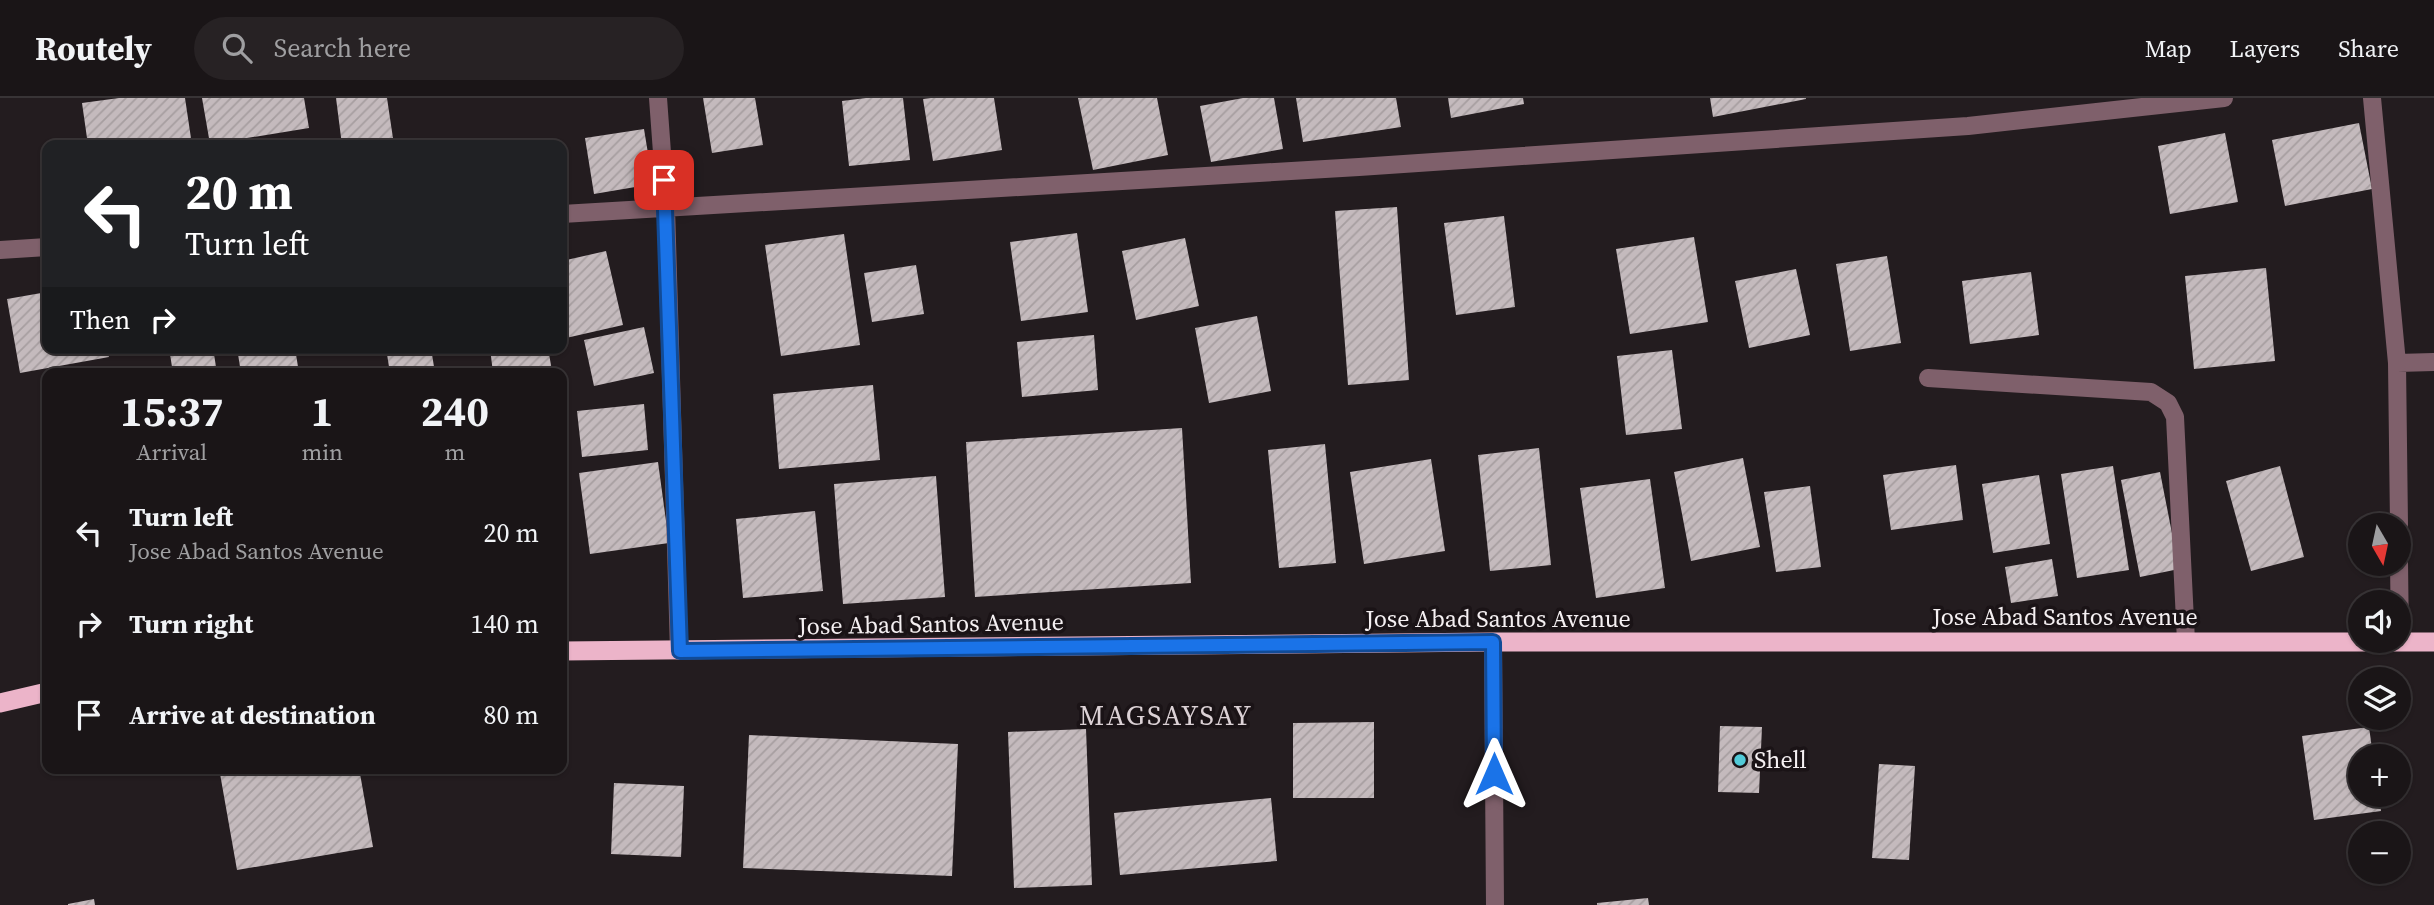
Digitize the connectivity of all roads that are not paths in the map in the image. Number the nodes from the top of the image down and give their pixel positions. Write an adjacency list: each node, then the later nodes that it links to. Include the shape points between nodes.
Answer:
1 (658, 98): 4 (street)
2 (2224, 98): 4 (street, via 1955,127)
3 (2372, 98): 9 (street)
4 (666, 207): 5 (street); 18 (street)
5 (567, 214)
6 (42, 247): 7 (street)
7 (0, 250)
8 (2434, 362): 9 (street)
9 (2397, 363): 11 (street)
10 (1928, 378): 12 (street, via 2151,392 2168,403 2175,416)
11 (2399, 513)
12 (2186, 641): 13 (highway, Jose Abad Santos Avenue); 14 (highway, Jose Abad Santos Avenue)
13 (1493, 642): 18 (highway, Jose Abad Santos Avenue); 21 (street)
14 (2348, 642)
15 (2411, 642): 16 (highway, Jose Abad Santos Avenue)
16 (2434, 642)
17 (567, 651): 18 (highway, Jose Abad Santos Avenue)
18 (680, 651)
19 (42, 693): 20 (highway)
20 (0, 703)
21 (1495, 905)

